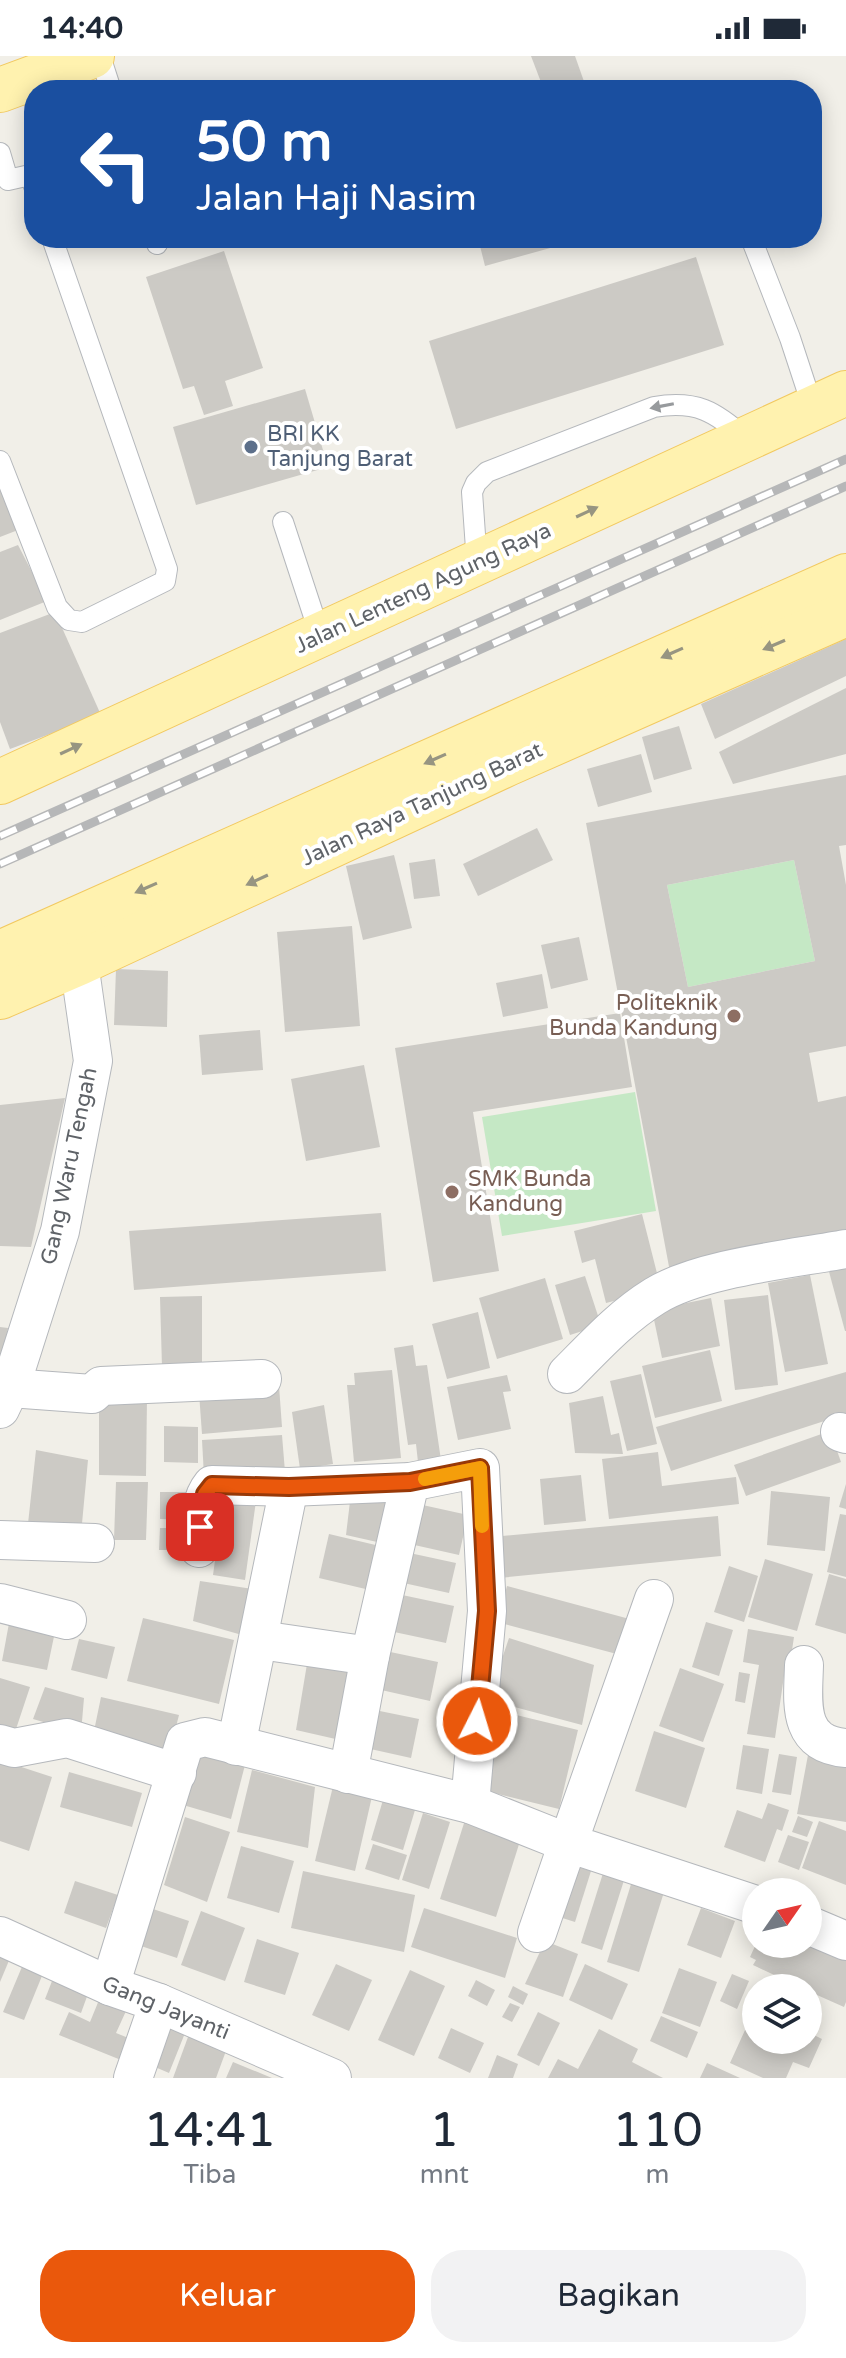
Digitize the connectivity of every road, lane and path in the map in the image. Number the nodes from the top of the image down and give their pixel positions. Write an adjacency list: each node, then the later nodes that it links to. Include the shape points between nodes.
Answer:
1 (92, 56): 3 (main road)
2 (100, 56): 4 (lane)
3 (27, 80)
4 (108, 80)
5 (24, 81): 6 (main road)
6 (0, 90)
7 (0, 153): 8 (lane, via 8,180)
8 (24, 176)
9 (55, 248): 13 (lane, via 167,569 165,581 82,622 69,620 57,607)
10 (755, 248): 11 (lane, via 790,338)
11 (829, 400): 12 (main road, Jalan Lenteng Agung Raya)
12 (746, 439): 15 (main road, Jalan Lenteng Agung Raya, one-way to 12); 15 (lane, one-way to 15, via 703,408 677,403 654,407 487,472 472,492)
13 (0, 461)
14 (283, 522): 18 (lane)
15 (477, 563): 18 (main road, Jalan Lenteng Agung Raya)
16 (846, 576): 20 (main road, one-way to 20)
17 (846, 614): 21 (main road, Jalan Raya Tanjung Barat, one-way to 21)
18 (320, 635): 19 (main road, Jalan Lenteng Agung Raya, one-way to 18)
19 (0, 782)
20 (0, 953)
21 (79, 963): 22 (main road, Jalan Raya Tanjung Barat); 26 (street, Gang Waru Tengah, via 93,1061 60,1231)
22 (0, 997)
23 (846, 1249): 24 (street, via 702,1277 658,1294 626,1316)
24 (567, 1374)
25 (262, 1379): 26 (street, via 101,1386 92,1394)
26 (5, 1398)
27 (410, 1482): 28 (street); 36 (street); 43 (street, via 480,1468 487,1611)
28 (289, 1487): 31 (street, via 212,1485 202,1506); 35 (street)
29 (0, 1540): 30 (street)
30 (95, 1543)
31 (199, 1548)
32 (654, 1599): 44 (street)
33 (0, 1603): 34 (street)
34 (67, 1620)
35 (260, 1640): 36 (street); 39 (street)
36 (370, 1656): 42 (street)
37 (804, 1665): 40 (street, via 803,1719 819,1739)
38 (0, 1744): 41 (street, via 14,1748 67,1738)
39 (236, 1746): 41 (street, via 205,1737 185,1742); 42 (street)
40 (846, 1748)
41 (177, 1773): 50 (street)
42 (348, 1774): 43 (street)
43 (470, 1804): 44 (street)
44 (568, 1843): 45 (street); 47 (street)
45 (742, 1900)
46 (822, 1931): 49 (street)
47 (537, 1933)
48 (0, 1936): 50 (street, Gang Jayanti)
49 (846, 1941)
50 (110, 1986): 51 (street, Gang Jayanti)
51 (159, 2003): 52 (street); 53 (street, Gang Jayanti)
52 (133, 2078)
53 (332, 2078)

